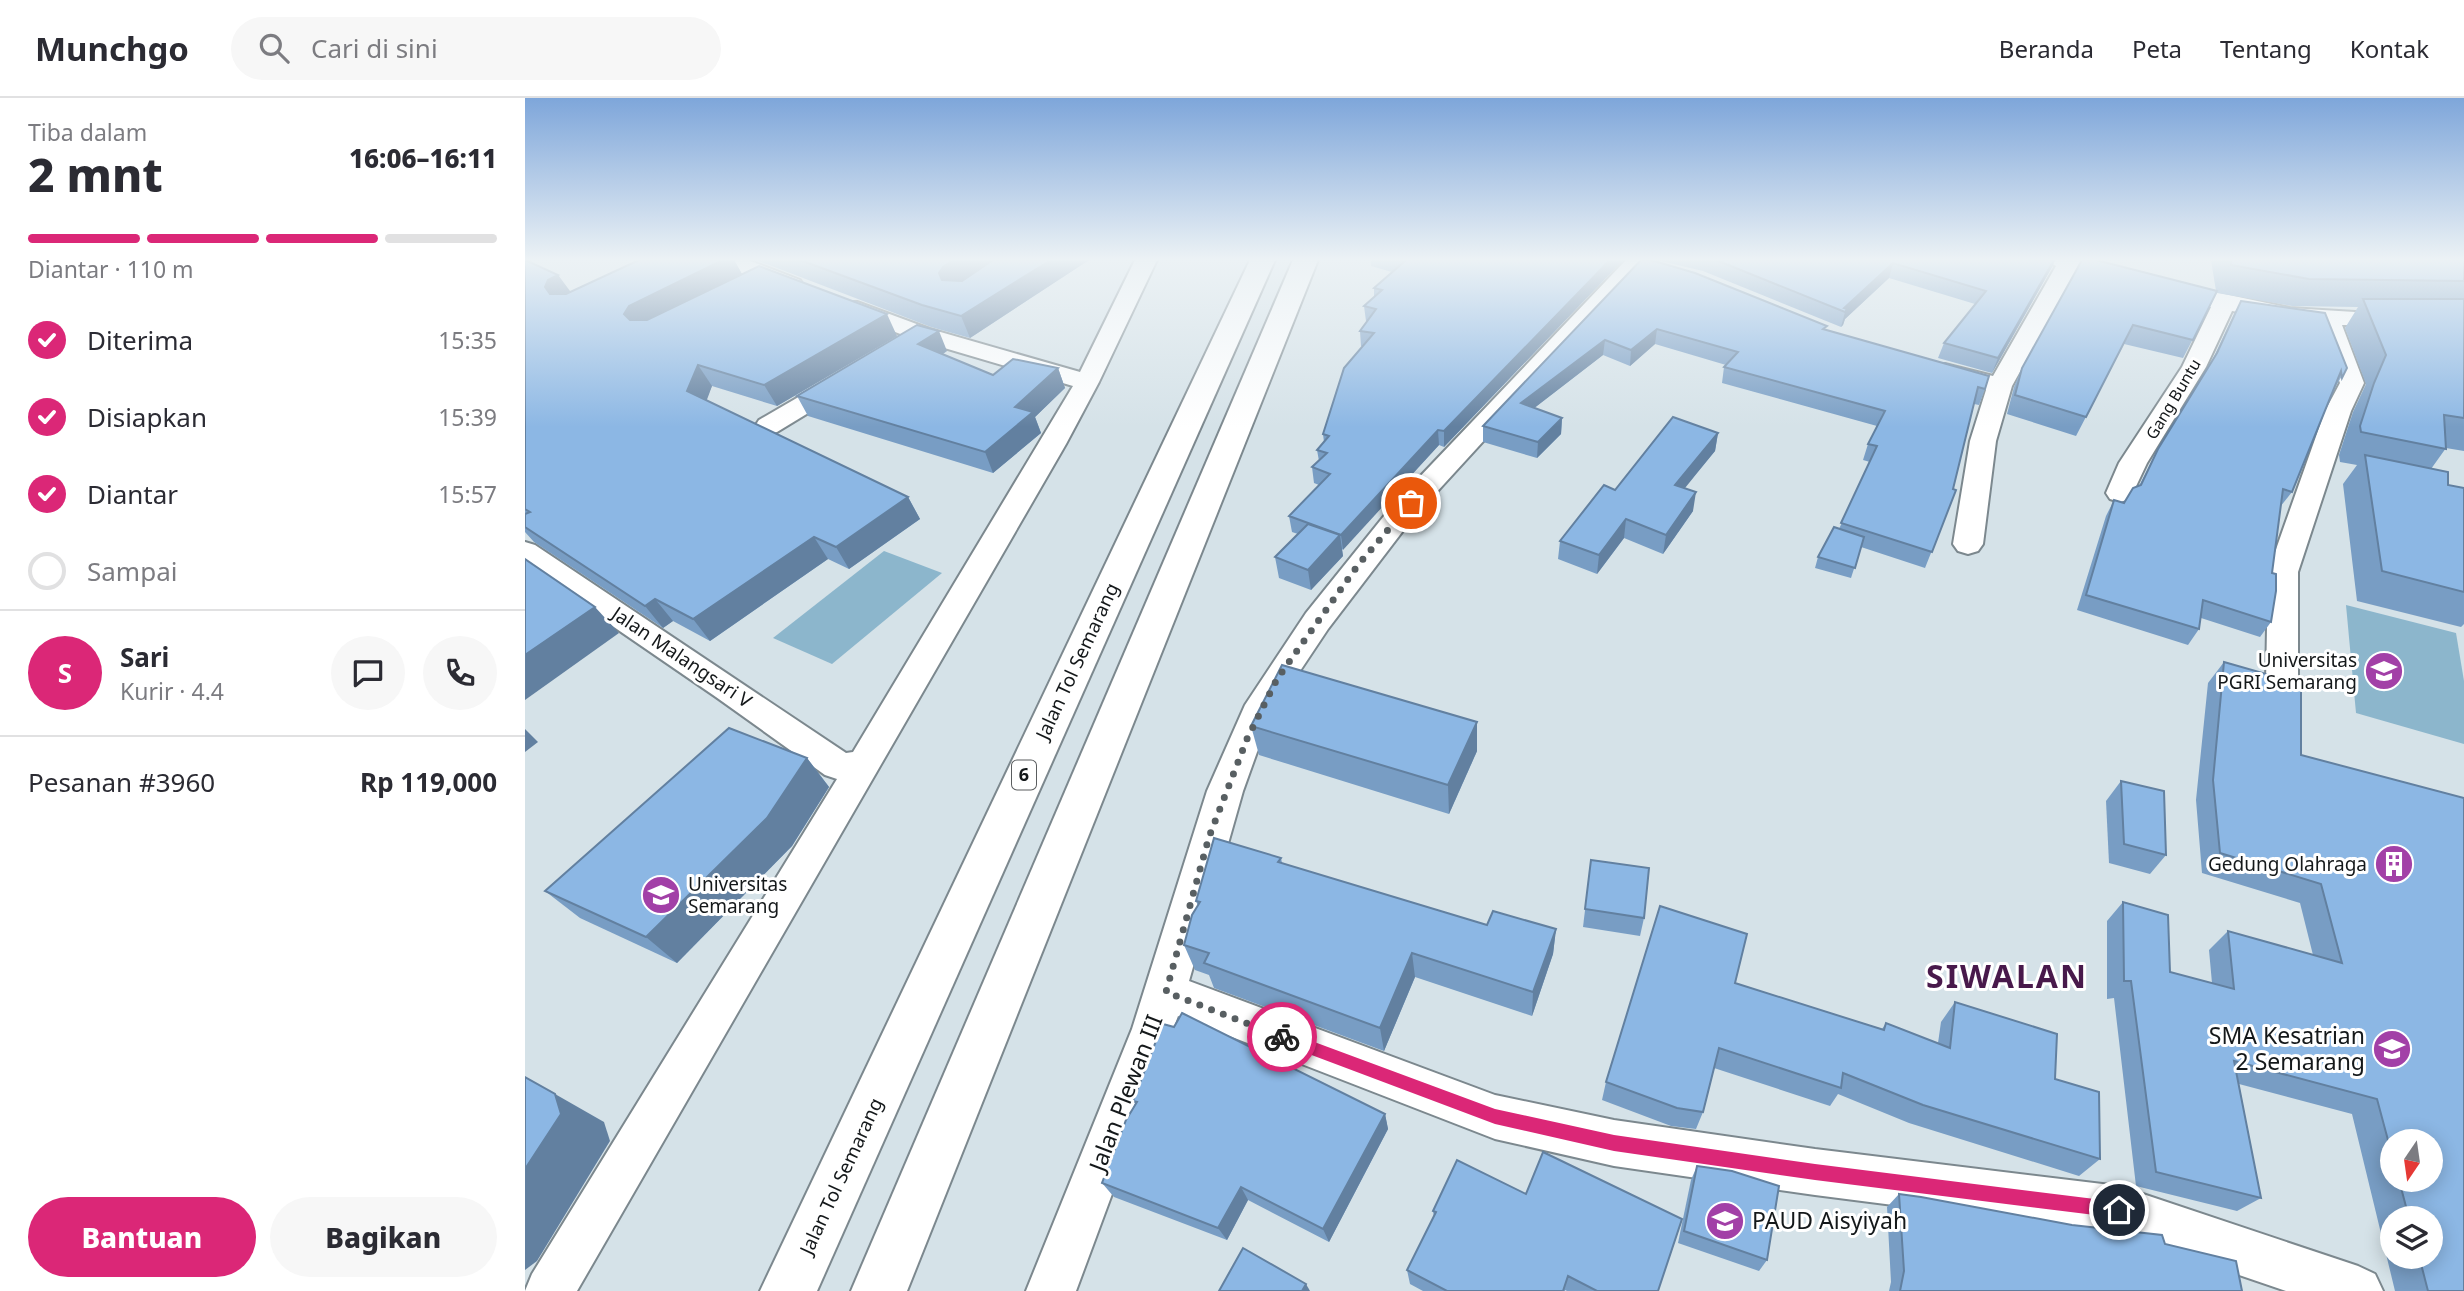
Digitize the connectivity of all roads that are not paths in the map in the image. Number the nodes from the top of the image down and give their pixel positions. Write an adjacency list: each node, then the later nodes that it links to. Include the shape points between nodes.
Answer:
1 (874, 316): 11 (street)
2 (1119, 316): 15 (street)
3 (1237, 316): 25 (highway, Jalan Tol Semarang / 6)
4 (1283, 316): 26 (highway)
5 (1595, 316): 23 (street, via 1393,522 1277,679 1237,759 1209,837)
6 (2036, 316): 16 (street)
7 (2218, 316): 18 (street, Gang Buntu)
8 (2298, 316): 9 (street)
9 (2327, 318): 10 (street); 21 (street, via 2352,383 2338,411 2334,471 2283,572)
10 (2464, 318)
11 (922, 334): 12 (street); 15 (street)
12 (898, 348)
13 (1923, 365): 16 (street)
14 (863, 369): 17 (street)
15 (1087, 382): 22 (street, via 884,726)
16 (2000, 386): 19 (street, via 1983,441)
17 (768, 426)
18 (2120, 493)
19 (1969, 544)
20 (525, 552): 22 (street, Jalan Malangsari V)
21 (2281, 683)
22 (851, 764): 24 (street)
23 (1166, 992): 27 (street, Jalan Plewan III); 28 (street, Jalan Plewan III, via 1495,1117 1614,1143 2119,1210)
24 (549, 1291)
25 (788, 1291)
26 (879, 1291)
27 (1051, 1291)
28 (2358, 1291)

